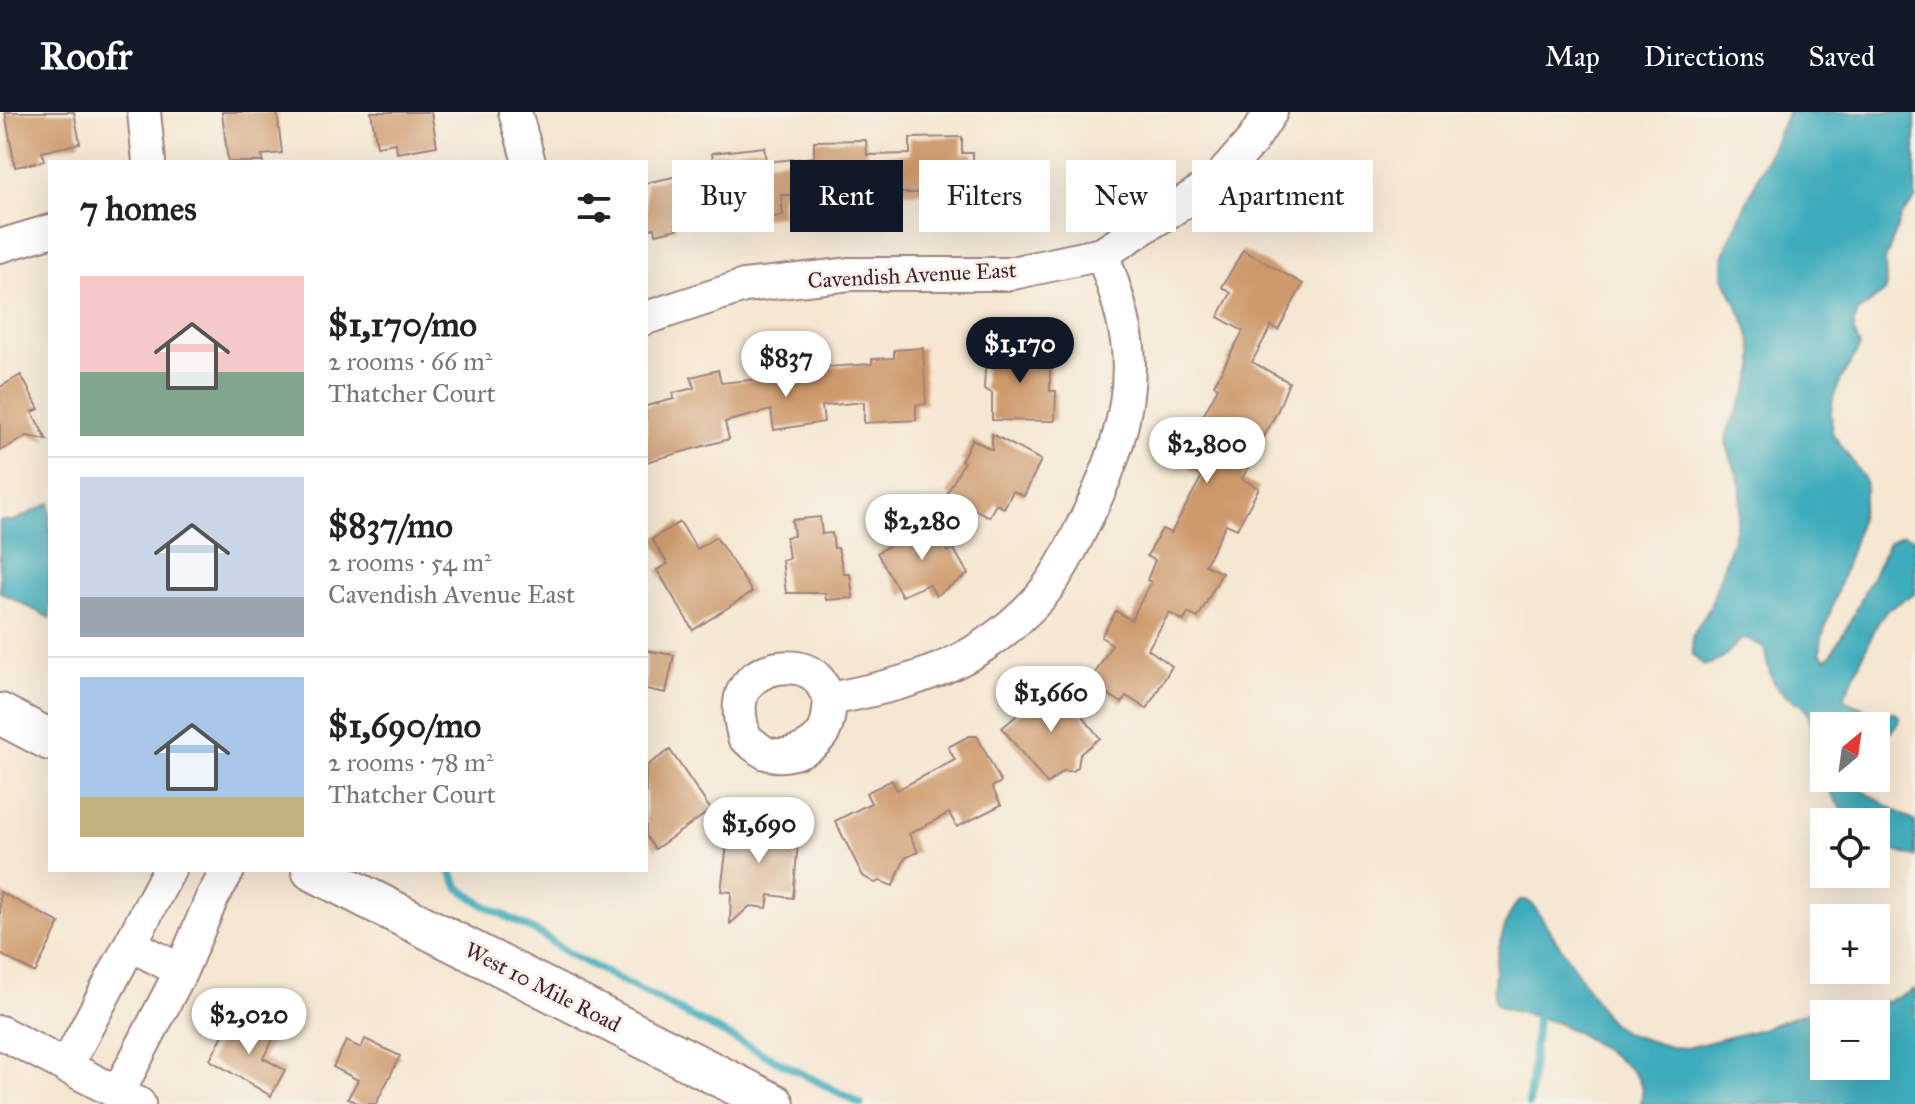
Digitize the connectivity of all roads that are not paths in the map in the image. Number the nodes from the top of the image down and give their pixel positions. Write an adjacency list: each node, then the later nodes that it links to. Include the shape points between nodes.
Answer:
1 (144, 112): 4 (street)
2 (515, 112): 5 (street)
3 (1271, 112): 8 (street, Cavendish Avenue East, via 1217,181)
4 (149, 160)
5 (528, 160)
6 (48, 232): 7 (street)
7 (0, 246)
8 (1102, 254): 9 (street, Cavendish Avenue East, via 1008,274 851,274 744,286); 10 (street, via 1115,285 1128,351 1126,396 1104,484 1069,553 1013,625 977,650 890,686)
9 (648, 317)
10 (830, 699)
11 (0, 714): 12 (main road)
12 (48, 739)
13 (168, 872): 16 (street)
14 (227, 872): 17 (street)
15 (316, 872): 21 (main road, West 10 Mile Road)
16 (132, 945): 17 (street); 19 (street)
17 (181, 971): 20 (street)
18 (0, 1032): 19 (street)
19 (66, 1067): 20 (street)
20 (128, 1098)
21 (774, 1104)

